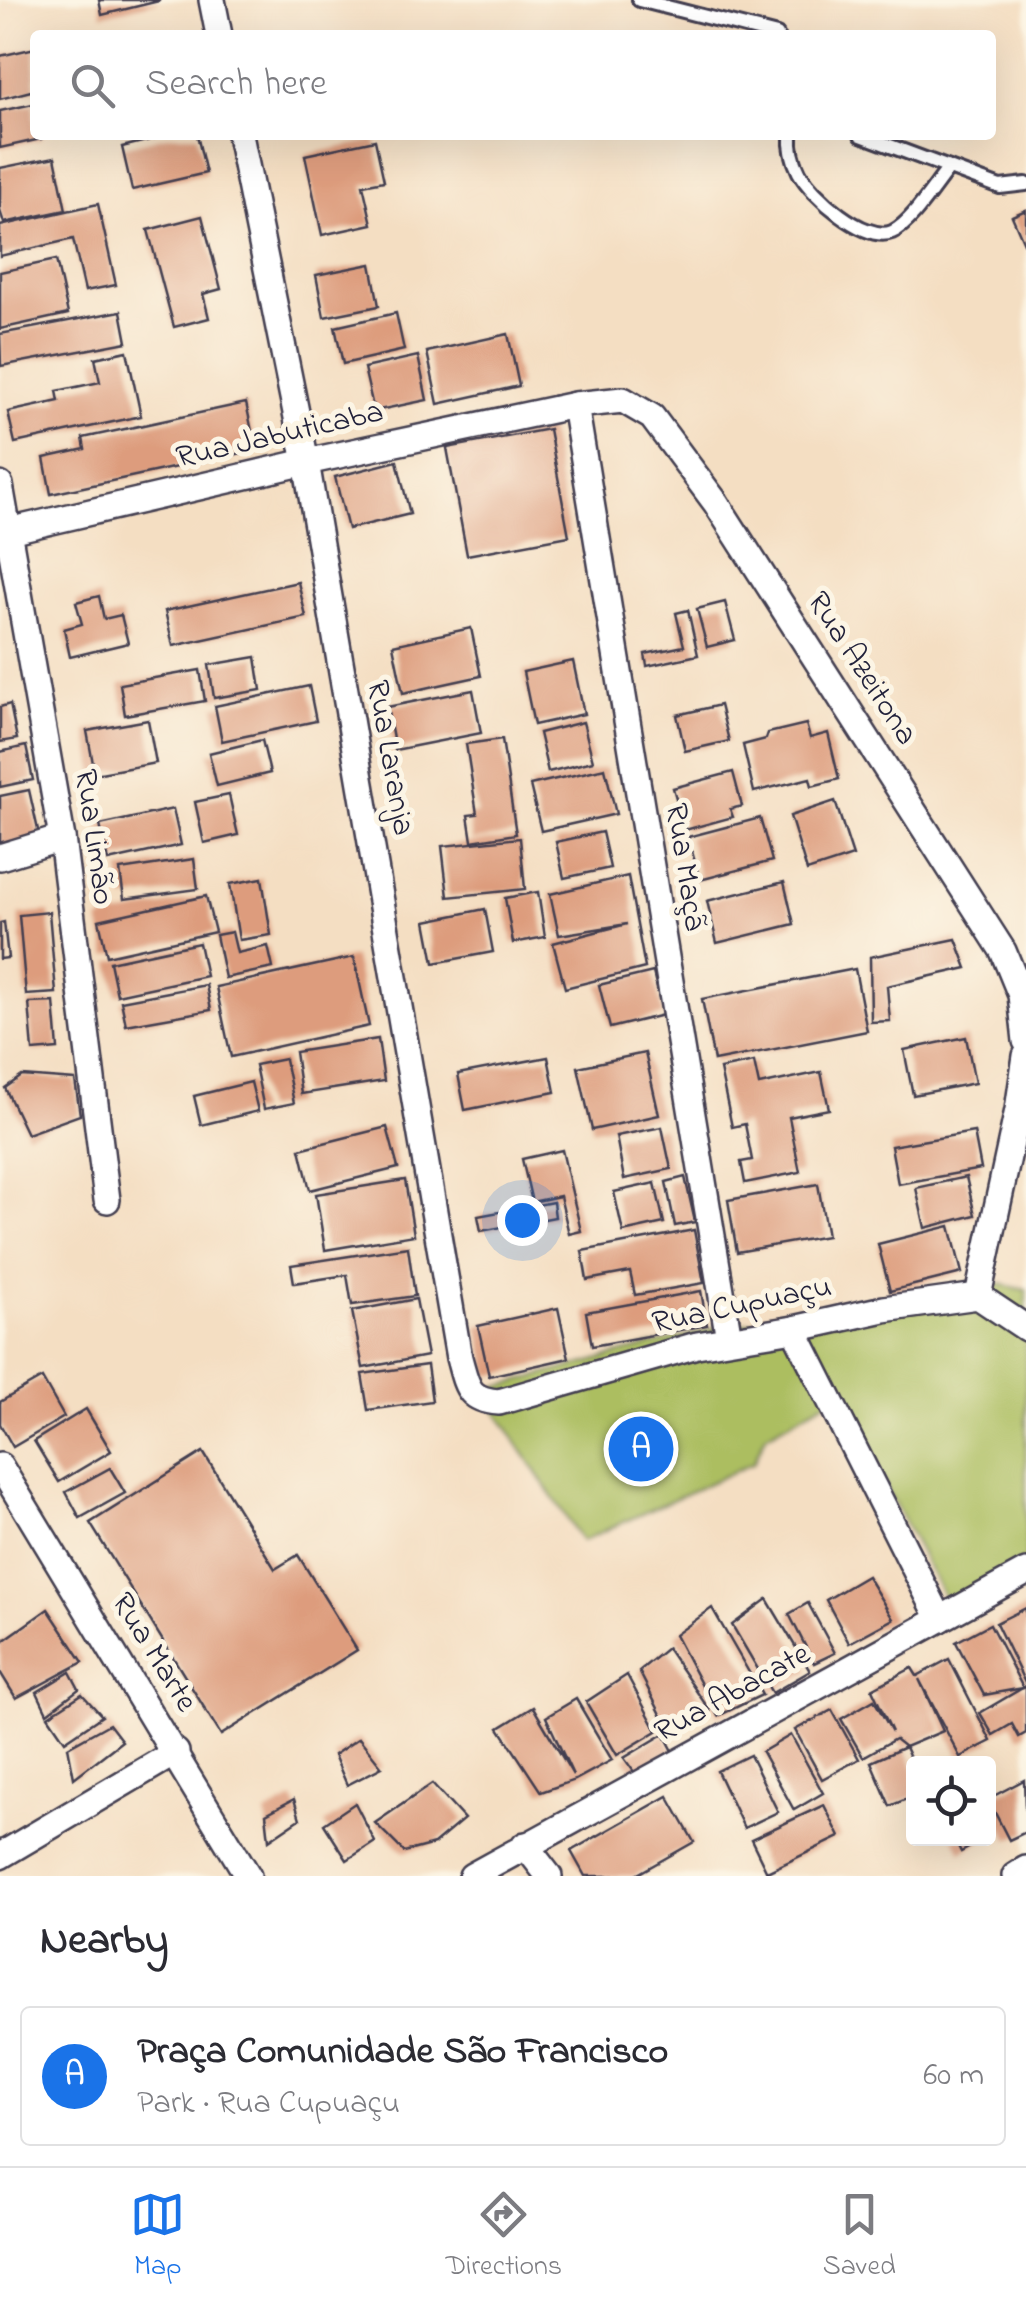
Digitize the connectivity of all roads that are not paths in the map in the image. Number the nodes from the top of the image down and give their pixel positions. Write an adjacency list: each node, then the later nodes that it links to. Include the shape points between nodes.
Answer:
1 (212, 0): 3 (street)
2 (639, 0): 4 (lane)
3 (218, 30)
4 (757, 30)
5 (241, 140): 11 (street, Rua Laranja)
6 (792, 140): 8 (lane, via 800,176 851,223 875,234 903,226)
7 (874, 140): 8 (lane)
8 (949, 168): 9 (lane, via 1000,187)
9 (1026, 184)
10 (575, 405): 11 (street, Rua Jabuticaba); 16 (street, Rua Azeitona, via 623,400 652,417 671,440 1003,951 1021,994); 22 (street, Rua Maçã)
11 (306, 462): 13 (street, Rua Jabuticaba); 23 (street, Rua Laranja)
12 (0, 486): 13 (street, Rua Limão)
13 (5, 532): 14 (street, Rua Limão)
14 (62, 838): 15 (street); 18 (street, Rua Limão)
15 (0, 857)
16 (1026, 1041)
17 (1026, 1056): 19 (street)
18 (108, 1200)
19 (978, 1296): 20 (street); 21 (street, Rua Cupuaçu)
20 (1026, 1328)
21 (794, 1330): 22 (street, Rua Cupuaçu); 26 (street)
22 (728, 1339): 23 (street, Rua Cupuaçu, via 499,1402)
23 (470, 1392)
24 (0, 1466): 27 (street, Rua Marte)
25 (1026, 1572): 26 (street, Rua Abacate)
26 (940, 1618): 28 (street, Rua Abacate)
27 (176, 1752): 29 (street); 31 (street, Rua Marte)
28 (525, 1845): 32 (street, Rua Abacate); 33 (street)
29 (0, 1856)
30 (1026, 1869): 34 (street)
31 (248, 1876)
32 (472, 1876)
33 (549, 1876)
34 (1015, 1876)

